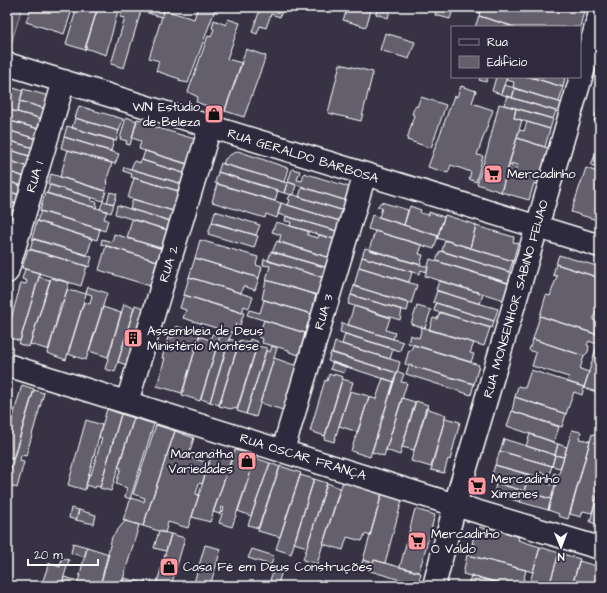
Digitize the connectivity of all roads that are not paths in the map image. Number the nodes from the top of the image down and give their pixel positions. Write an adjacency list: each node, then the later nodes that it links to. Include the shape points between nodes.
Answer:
1 (600, 13): 6 (street, RUA MONSENHOR SABINO FEIJAO)
2 (7, 64): 3 (street, RUA GERALDO BARBOSA)
3 (64, 81): 4 (street, RUA GERALDO BARBOSA); 8 (street, RUA 1)
4 (210, 127): 5 (street, RUA GERALDO BARBOSA); 10 (street, RUA 2)
5 (365, 174): 6 (street, RUA GERALDO BARBOSA); 11 (street, RUA 3)
6 (538, 228): 7 (street, RUA GERALDO BARBOSA); 12 (street, RUA MONSENHOR SABINO FEIJAO)
7 (600, 246)
8 (7, 272)
9 (7, 365): 10 (street, RUA OSCAR FRANÇA)
10 (127, 402): 11 (street, RUA OSCAR FRANÇA)
11 (283, 450): 12 (street, RUA OSCAR FRANÇA)
12 (456, 505): 13 (street, RUA OSCAR FRANÇA); 14 (street, RUA MONSENHOR SABINO FEIJAO)
13 (600, 548)
14 (434, 586)

